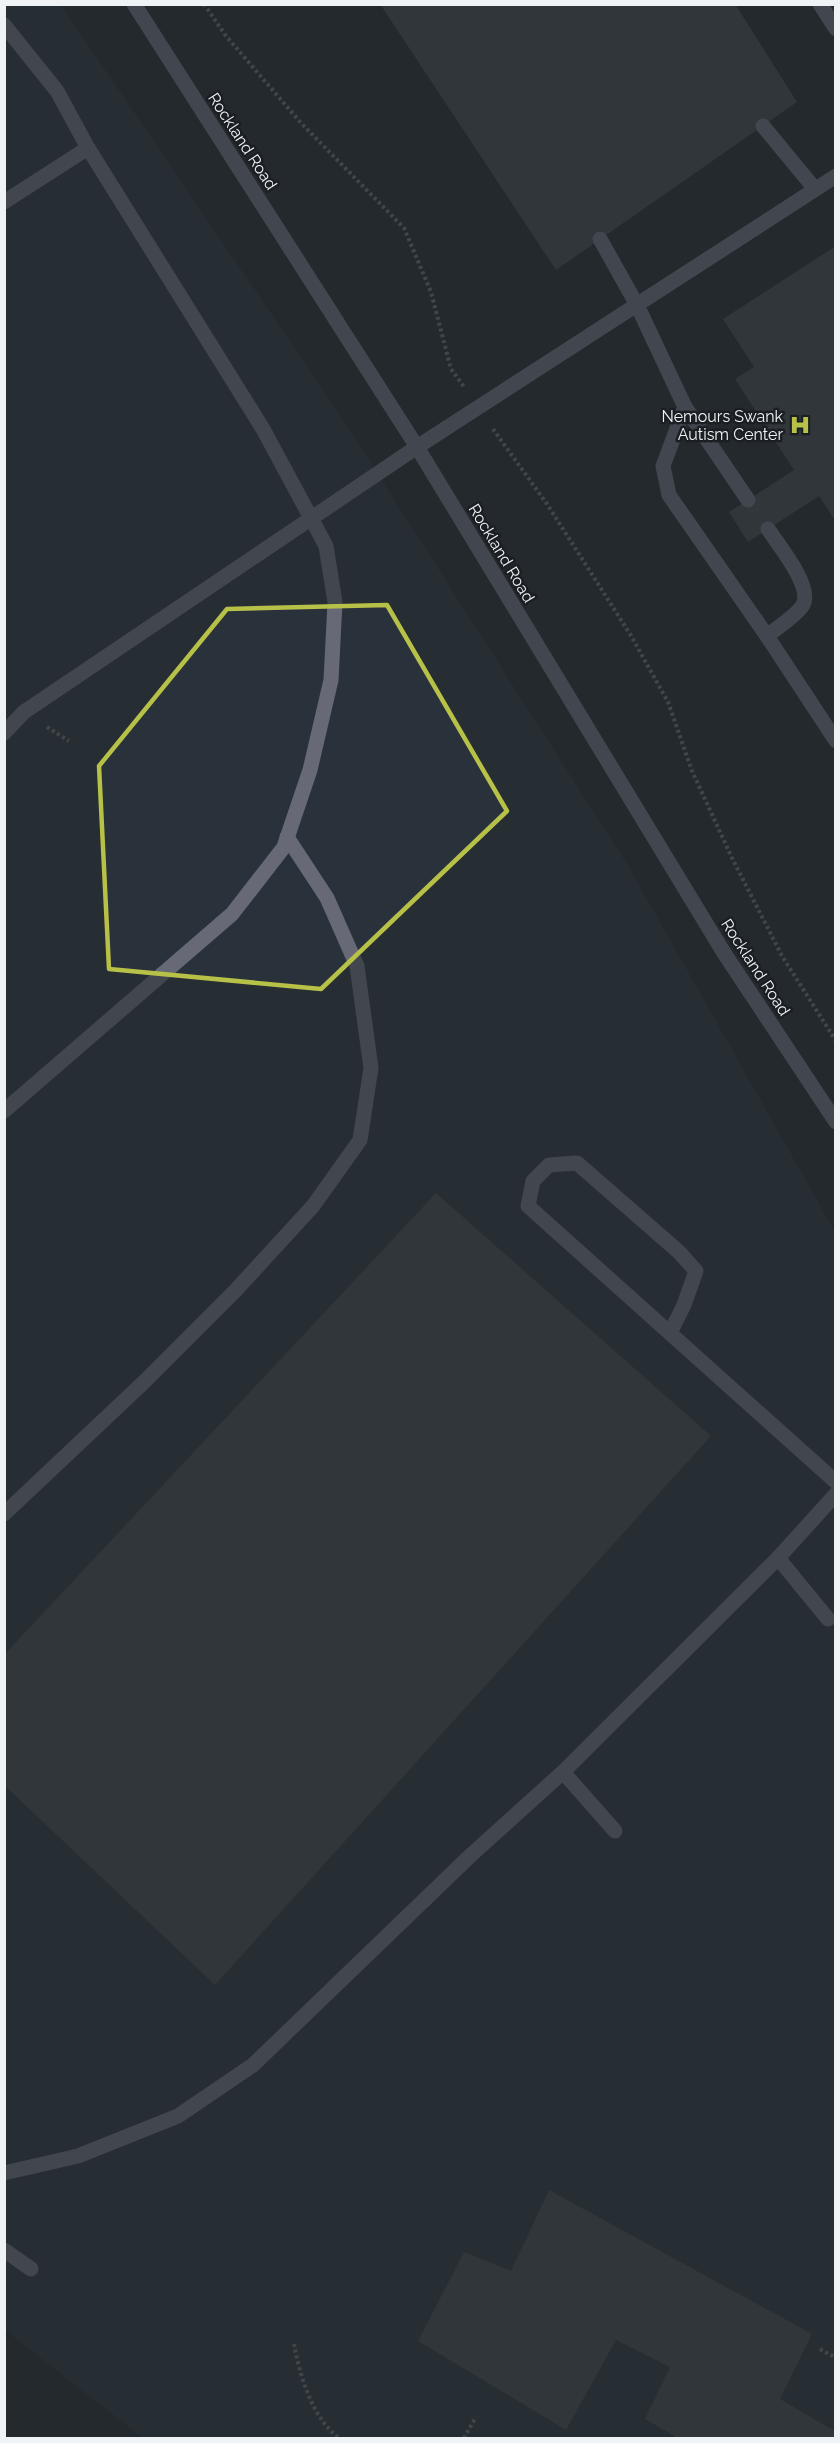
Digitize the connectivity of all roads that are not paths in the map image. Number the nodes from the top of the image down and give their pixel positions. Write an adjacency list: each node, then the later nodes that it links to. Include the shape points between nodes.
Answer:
1 (134, 4): 13 (street, Rockland Road)
2 (820, 4): 4 (street)
3 (4, 25): 6 (street, via 57,91)
4 (836, 28)
5 (763, 126): 8 (street)
6 (88, 148): 9 (street); 15 (street, via 263,429)
7 (836, 176): 8 (street)
8 (815, 189): 11 (street)
9 (4, 202)
10 (600, 239): 11 (street)
11 (636, 305): 12 (street); 13 (street)
12 (685, 407): 14 (street); 17 (street, via 663,466 669,495)
13 (417, 447): 15 (street); 22 (street, Rockland Road, via 724,953)
14 (748, 500)
15 (313, 518): 18 (street, via 24,712); 20 (street, via 326,546 335,602 331,680 310,770)
16 (768, 529): 17 (street, via 801,580 806,596 802,606)
17 (767, 636): 19 (street)
18 (4, 733)
19 (836, 741)
20 (287, 837): 21 (street, via 284,847 232,914); 26 (street, via 327,898 357,966 370,1068 360,1140 313,1206 235,1291)
21 (4, 1111)
22 (836, 1122)
23 (670, 1333): 23 (street, via 696,1271 577,1162 549,1165 533,1181 528,1206); 24 (street)
24 (836, 1482)
25 (836, 1494): 27 (street)
26 (4, 1514)
27 (778, 1557): 28 (street); 29 (street)
28 (828, 1619)
29 (563, 1772): 30 (street); 31 (street, via 253,2065 178,2116 78,2156)
30 (615, 1831)
31 (4, 2174)
32 (4, 2250): 33 (street)
33 (31, 2269)

